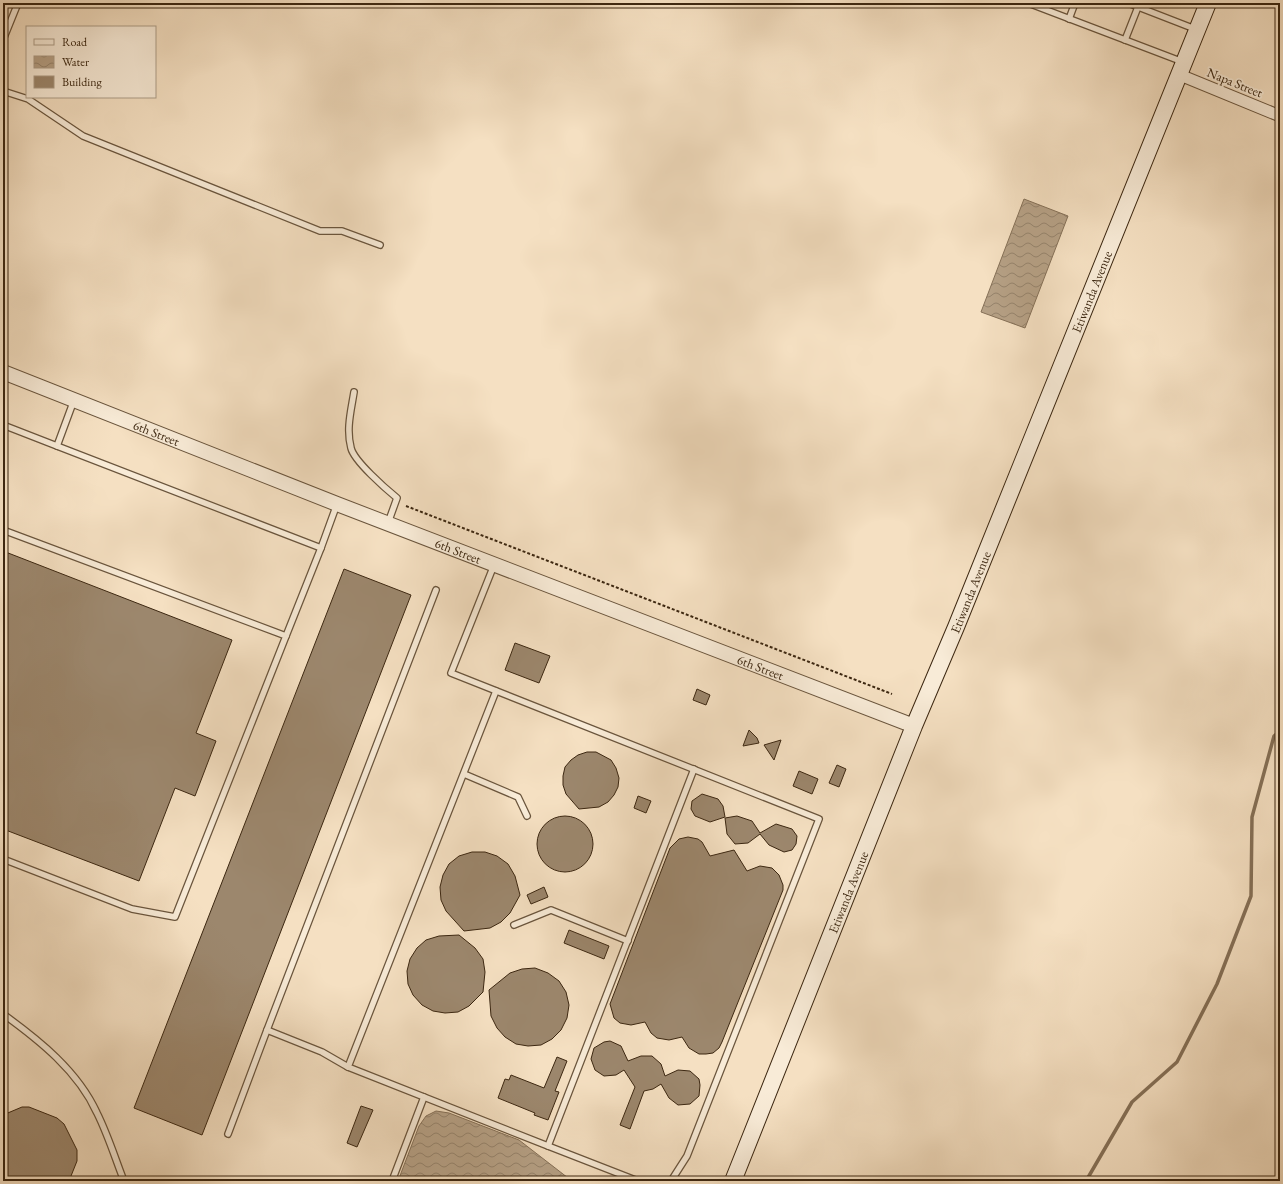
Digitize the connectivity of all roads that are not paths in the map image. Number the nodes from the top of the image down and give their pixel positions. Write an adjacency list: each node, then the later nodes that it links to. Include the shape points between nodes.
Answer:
1 (18, 3): 9 (lane)
2 (1028, 3): 7 (lane)
3 (1075, 3): 7 (lane)
4 (1128, 3): 6 (lane)
5 (1208, 3): 8 (main road, Etiwanda Avenue)
6 (1138, 7): 8 (lane); 10 (lane)
7 (1069, 19): 10 (lane)
8 (1198, 30): 11 (main road, Etiwanda Avenue)
9 (3, 40)
10 (1125, 40): 11 (lane)
11 (1182, 69): 13 (street, Napa Street); 28 (main road, Etiwanda Avenue)
12 (3, 91): 14 (lane, via 28,99 83,136 320,231 342,231)
13 (1280, 116)
14 (380, 245)
15 (3, 372): 17 (street, 6th Street)
16 (354, 392): 21 (lane, via 348,422 351,450 375,478 397,498)
17 (74, 400): 19 (lane); 20 (street, 6th Street)
18 (3, 425): 19 (lane)
19 (57, 446): 23 (lane)
20 (337, 504): 21 (street, 6th Street); 23 (lane)
21 (388, 523): 24 (street, 6th Street)
22 (3, 530): 26 (lane)
23 (321, 548): 26 (lane)
24 (495, 563): 27 (lane, via 451,673); 28 (street, 6th Street)
25 (436, 590): 36 (lane)
26 (286, 636): 32 (lane, via 175,917 132,909)
27 (496, 691): 29 (lane); 30 (lane)
28 (914, 726): 45 (main road, Etiwanda Avenue)
29 (694, 769): 34 (lane); 44 (lane, via 819,819 687,1156)
30 (464, 774): 31 (lane, via 518,796); 37 (lane)
31 (527, 816)
32 (3, 858)
33 (514, 925): 34 (lane, via 551,910)
34 (628, 941): 40 (lane)
35 (3, 1014): 41 (lane, via 55,1057 77,1081 97,1111)
36 (267, 1030): 37 (lane, via 322,1052); 39 (lane)
37 (348, 1067): 38 (lane)
38 (424, 1097): 40 (lane); 42 (lane)
39 (228, 1134)
40 (548, 1146): 43 (lane)
41 (124, 1181)
42 (392, 1181)
43 (638, 1181)
44 (671, 1181)
45 (733, 1181)

